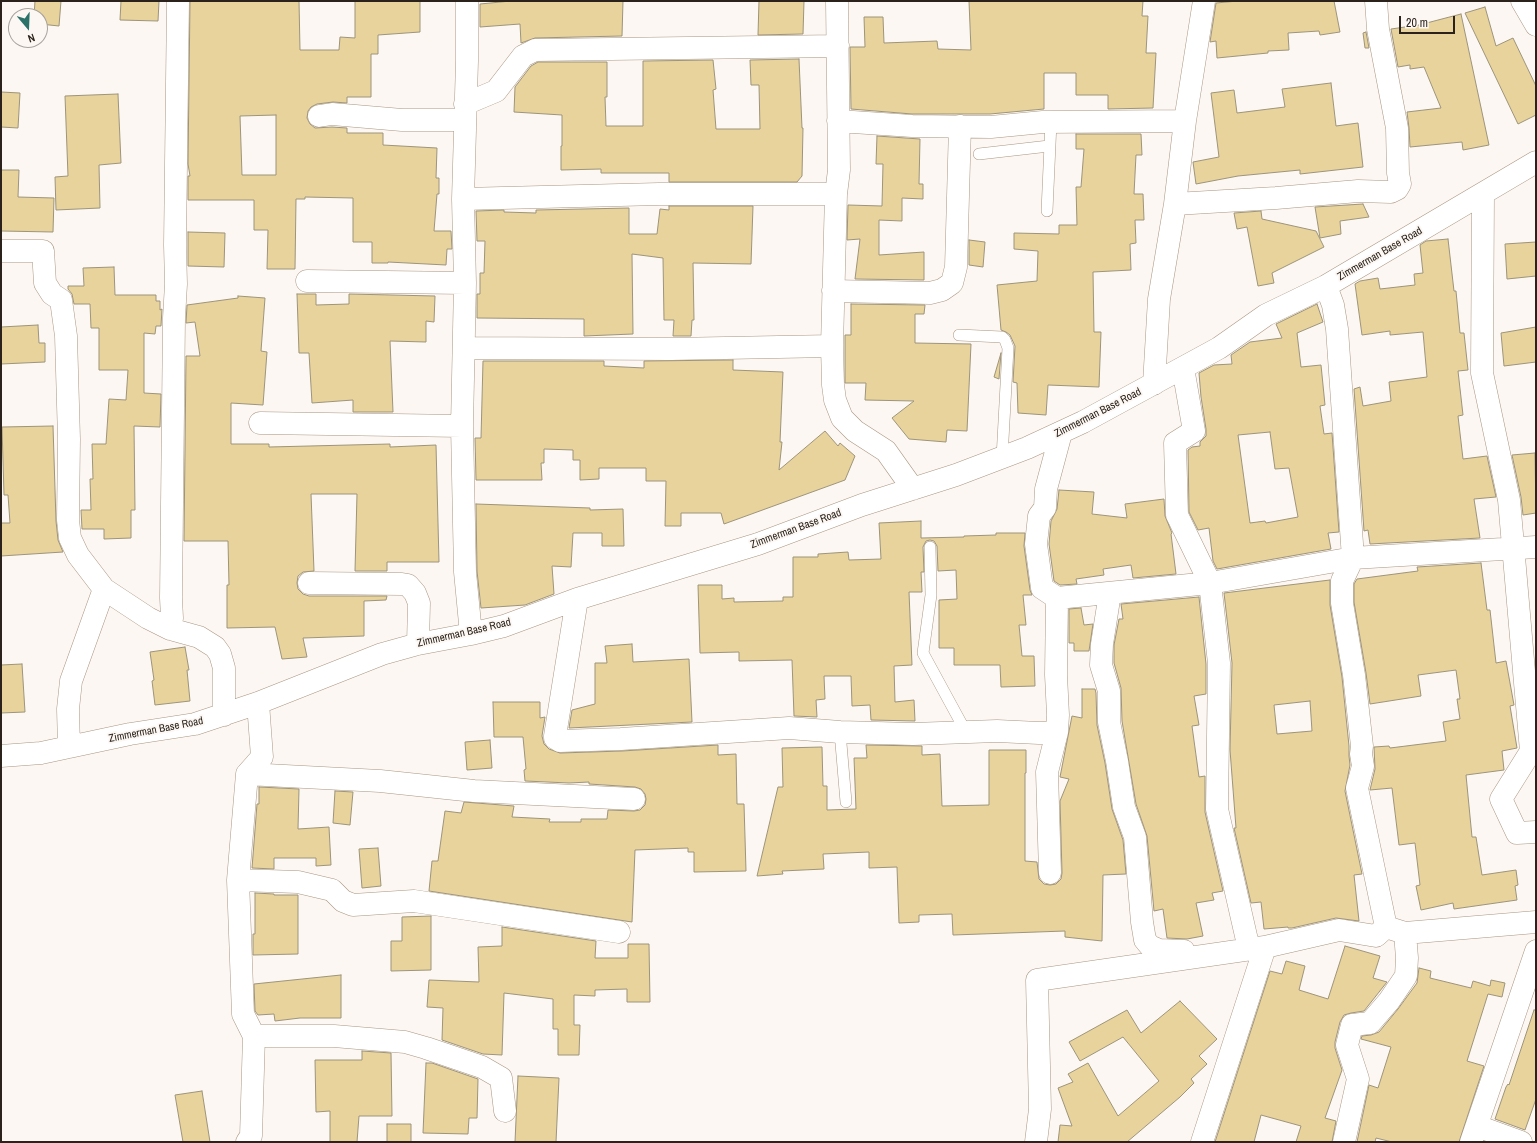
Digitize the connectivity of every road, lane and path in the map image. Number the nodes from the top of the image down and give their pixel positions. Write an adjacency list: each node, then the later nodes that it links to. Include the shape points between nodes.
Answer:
1 (178, 1): 48 (street)
2 (467, 1): 9 (street)
3 (837, 1): 8 (street)
4 (1204, 1): 11 (street)
5 (1376, 1): 21 (street, via 1378,28 1397,128 1400,184 1397,189 1391,192 1358,191)
6 (1522, 1): 7 (street)
7 (1536, 25)
8 (838, 46): 9 (street, via 535,50 524,56 496,91); 12 (street)
9 (465, 112): 10 (street, via 402,120 332,114); 20 (street)
10 (319, 116)
11 (1185, 121): 13 (street); 21 (street)
12 (838, 122): 14 (street); 18 (street, via 839,170)
13 (1051, 122): 14 (street, via 991,127); 15 (lane)
14 (960, 126): 27 (street, via 956,267 952,283 942,290 930,292)
15 (1050, 146): 16 (lane); 22 (lane)
16 (979, 154)
17 (1536, 162): 19 (street, Zimmerman Base Road)
18 (836, 194): 20 (street, via 659,194); 27 (street)
19 (1483, 194): 26 (street, Zimmerman Base Road); 40 (street, via 1482,373 1509,500)
20 (463, 200): 25 (street)
21 (1175, 204): 32 (street, via 1159,299)
22 (1047, 211)
23 (1, 251): 44 (street, via 43,251 45,283 52,294 61,300 66,336 70,538 78,555)
24 (306, 281): 25 (street)
25 (465, 283): 30 (street)
26 (1326, 286): 31 (street, Zimmerman Base Road, via 1266,316 1220,348); 41 (street, via 1333,305 1337,329)
27 (833, 291): 29 (street)
28 (960, 335): 36 (lane, via 1002,337 1006,340 1008,348)
29 (832, 346): 30 (street, via 671,349); 37 (street, via 834,400 842,418 886,451)
30 (464, 348): 34 (street)
31 (1183, 368): 32 (street, Zimmerman Base Road); 43 (street, via 1194,431 1175,443 1177,515)
32 (1154, 384): 35 (street, Zimmerman Base Road)
33 (260, 423): 34 (street)
34 (462, 426): 49 (street, via 465,572)
35 (1061, 433): 36 (street, Zimmerman Base Road); 46 (street, via 1046,489 1045,508 1039,516 1036,544 1042,588)
36 (1002, 458): 37 (street, Zimmerman Base Road)
37 (913, 489): 47 (street, Zimmerman Base Road, via 758,544)
38 (930, 547): 54 (lane, via 932,595 923,653)
39 (1536, 547): 40 (street)
40 (1513, 548): 41 (street); 61 (street, via 1531,751 1500,799 1516,833)
41 (1353, 558): 43 (street); 65 (street, via 1342,581 1342,603 1362,746 1363,766 1357,788)
42 (309, 583): 50 (street, via 408,585 419,603)
43 (1210, 583): 45 (street); 67 (street, via 1219,663 1217,809)
44 (104, 589): 48 (street); 56 (street, via 71,680 68,709)
45 (1110, 593): 46 (street); 67 (street, via 1101,665 1109,691 1109,722 1124,807 1135,837 1145,940 1159,950 1172,951)
46 (1057, 598): 55 (street)
47 (577, 599): 49 (street, Zimmerman Base Road, via 504,626); 53 (street, via 555,733 557,740 621,739 789,728)
48 (170, 629): 52 (street, via 200,637 215,647 220,654 224,668)
49 (471, 634): 50 (street, Zimmerman Base Road)
50 (418, 644): 51 (street, Zimmerman Base Road, via 382,654)
51 (258, 703): 52 (street, Zimmerman Base Road); 58 (street, via 262,757)
52 (224, 714): 56 (street, Zimmerman Base Road, via 195,724)
53 (840, 732): 54 (street); 60 (lane)
54 (966, 732): 55 (street)
55 (1057, 732): 62 (street, via 1047,772)
56 (69, 747): 57 (street, Zimmerman Base Road, via 41,753)
57 (1, 756)
58 (247, 774): 59 (street, via 380,781 474,791); 63 (street)
59 (634, 799)
60 (846, 802)
61 (1536, 832)
62 (1050, 873)
63 (238, 880): 66 (street, via 298,882 332,890 343,901 353,905 414,901); 69 (street, via 243,1014)
64 (1536, 922): 65 (street)
65 (1395, 930): 67 (street, via 1376,936 1339,930); 75 (street, via 1407,958 1406,976 1370,1023 1352,1026 1347,1045 1358,1079)
66 (619, 932)
67 (1257, 948): 73 (street, via 1037,980 1040,1109); 74 (street)
68 (1536, 951): 71 (street)
69 (254, 1036): 70 (street, via 334,1036 405,1042 426,1048 482,1067 501,1078); 72 (street, via 251,1136)
70 (505, 1111)
71 (1474, 1134): 76 (street)
72 (247, 1142)
73 (1036, 1142)
74 (1202, 1142)
75 (1344, 1142)
76 (1521, 1142)

